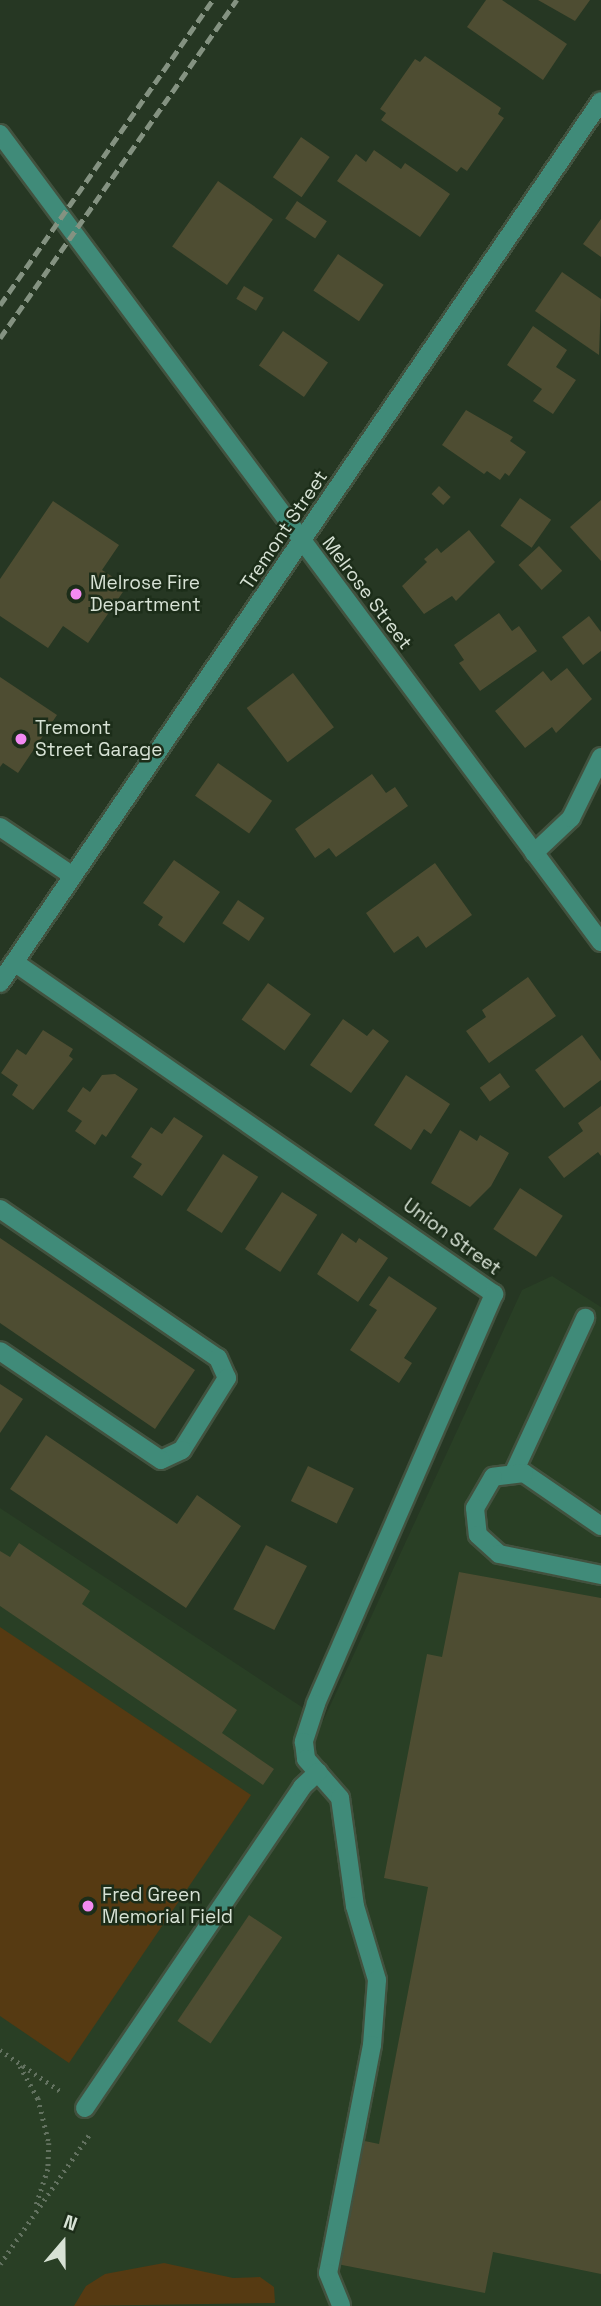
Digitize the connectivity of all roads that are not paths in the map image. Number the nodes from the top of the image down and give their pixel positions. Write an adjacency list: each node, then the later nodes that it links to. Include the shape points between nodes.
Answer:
1 (601, 101): 3 (street, Tremont Street)
2 (0, 134): 3 (street, Melrose Street)
3 (302, 541): 6 (street, Melrose Street); 7 (street, Tremont Street)
4 (601, 757): 6 (street, via 571,818)
5 (0, 827): 7 (street)
6 (534, 853): 8 (street, Melrose Street)
7 (73, 876): 9 (street, Tremont Street)
8 (601, 942)
9 (8, 963): 10 (street, Tremont Street); 17 (street, Union Street, via 493,1291 316,1704 304,1750)
10 (0, 983)
11 (0, 1209): 13 (street, via 218,1358 227,1378 182,1450 161,1460)
12 (585, 1318): 14 (street)
13 (0, 1351)
14 (514, 1472): 15 (street, via 535,1478); 16 (street, via 493,1477 479,1496 474,1523 487,1546 513,1558)
15 (601, 1526)
16 (601, 1575)
17 (318, 1772): 18 (street, via 302,1787); 19 (street, via 332,1784 342,1803 355,1906 377,1980 372,2045 328,2273)
18 (85, 2108)
19 (341, 2306)

